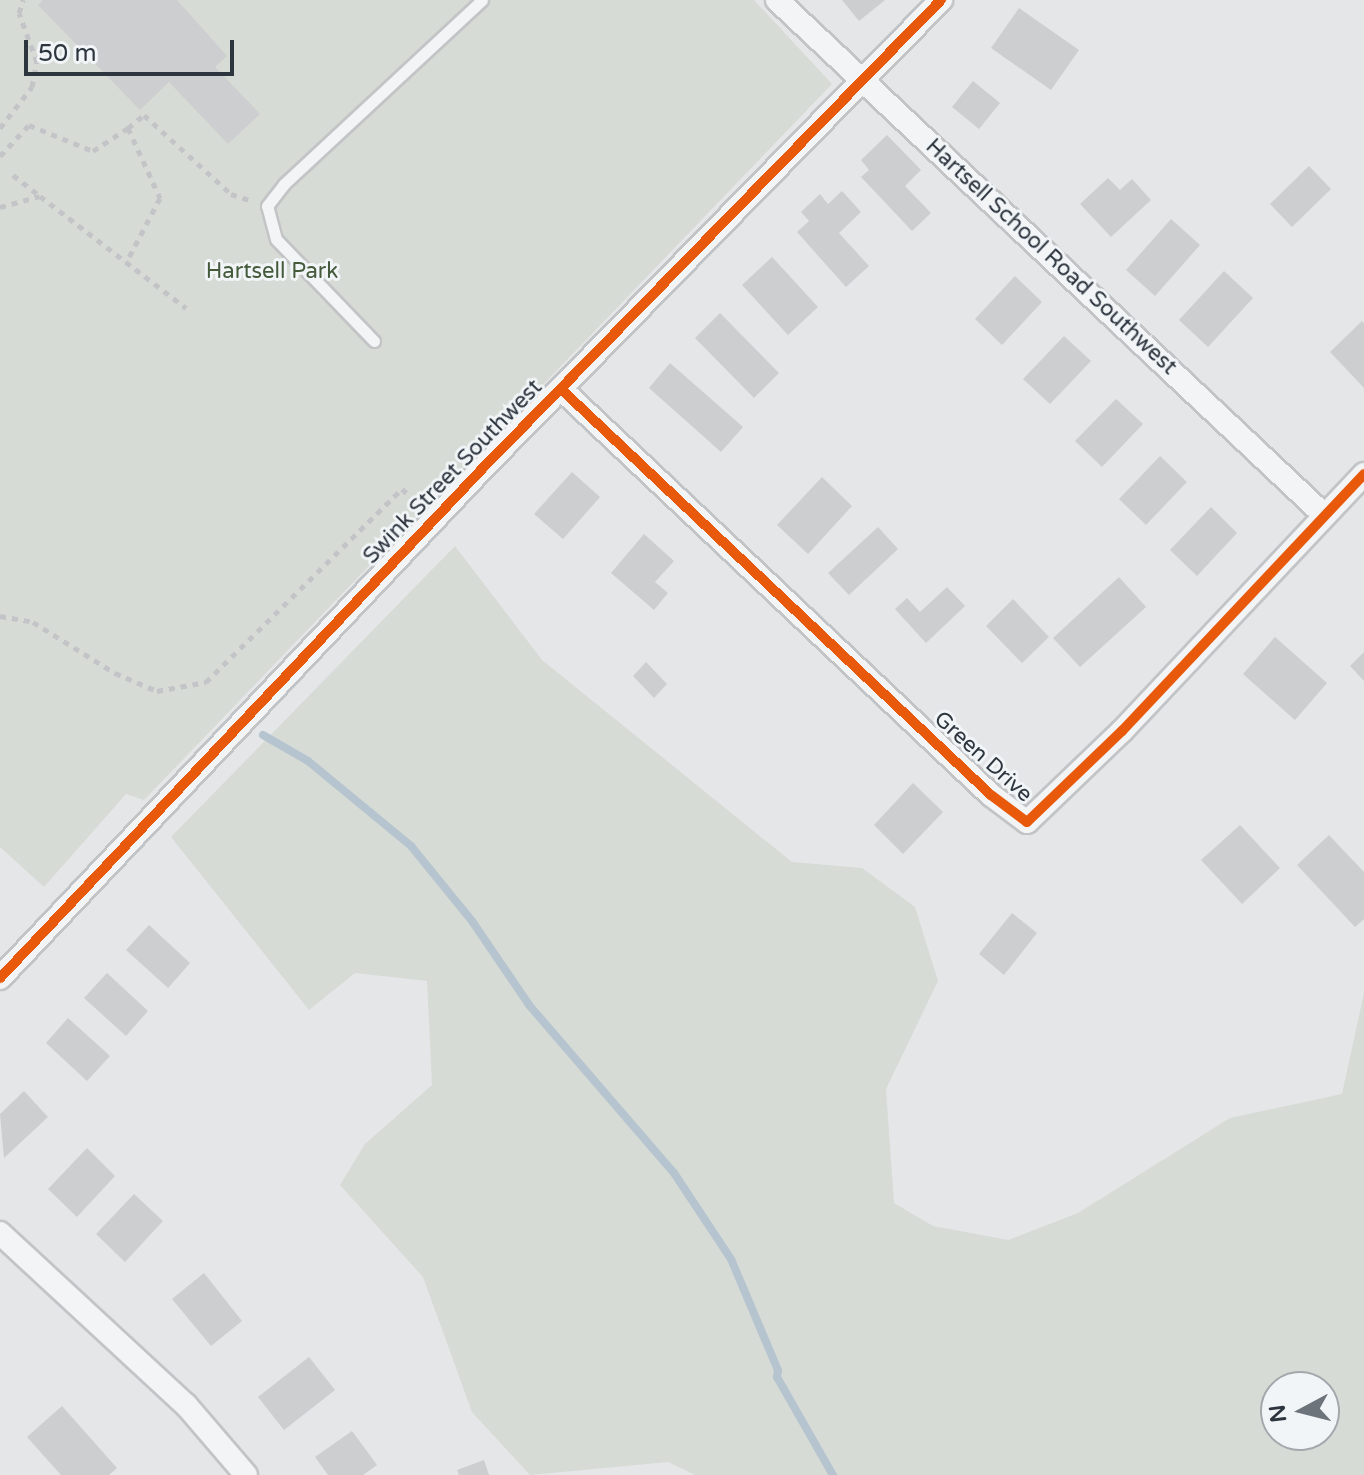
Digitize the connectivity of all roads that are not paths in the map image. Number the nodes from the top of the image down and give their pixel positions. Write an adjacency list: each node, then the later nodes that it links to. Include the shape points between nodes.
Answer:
1 (482, 0): 5 (lane, via 284,184 267,206 276,239)
2 (777, 0): 4 (street, Hartsell School Road Southwest)
3 (941, 0): 4 (street, Swink Street Southwest)
4 (864, 80): 6 (street, Swink Street Southwest); 8 (street, Hartsell School Road Southwest)
5 (374, 341)
6 (561, 389): 8 (street, Green Drive, via 991,795 1027,822 1122,731); 9 (street, Swink Street Southwest)
7 (1364, 474): 8 (street, Green Drive)
8 (1324, 515)
9 (0, 978)
10 (0, 1233): 11 (street, via 186,1405)
11 (246, 1475)

